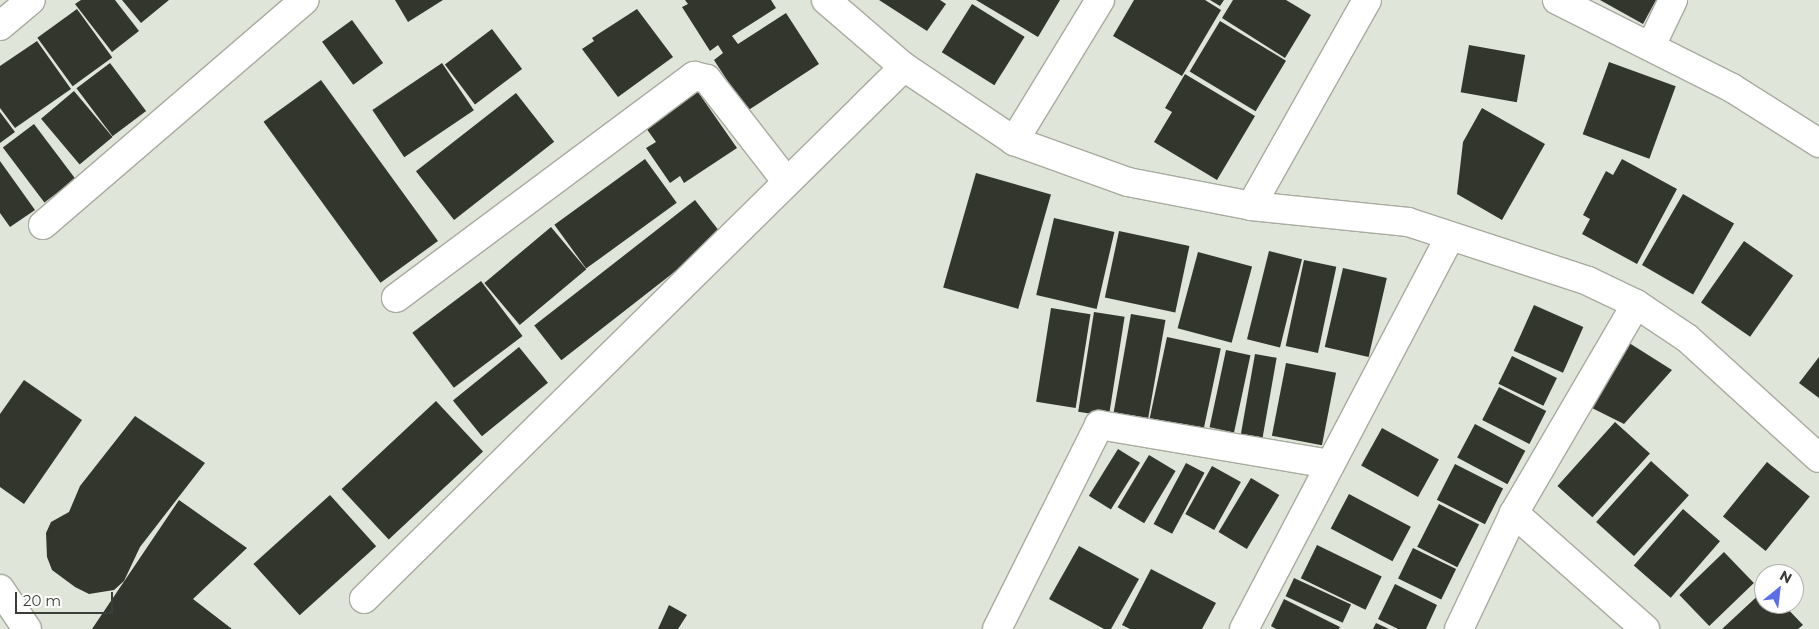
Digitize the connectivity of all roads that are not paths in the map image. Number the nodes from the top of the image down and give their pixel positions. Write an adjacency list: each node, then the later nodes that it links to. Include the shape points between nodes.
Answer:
1 (31, 0): 8 (street)
2 (305, 0): 15 (street)
3 (1100, 0): 11 (street)
4 (1557, 0): 9 (street)
5 (1673, 0): 9 (street)
6 (833, 2): 10 (street)
7 (1358, 4): 14 (street)
8 (0, 26)
9 (1651, 46): 12 (street, via 1732,88)
10 (904, 67): 11 (street); 13 (street)
11 (1014, 141): 14 (street, via 1128,182)
12 (1819, 144)
13 (786, 181): 17 (street, via 708,79 694,76); 23 (street, via 714,256)
14 (1251, 206): 16 (street, via 1408,222)
15 (43, 225)
16 (1450, 237): 18 (street, via 1588,281); 20 (street)
17 (396, 298)
18 (1636, 304): 19 (street, via 1687,338); 21 (street)
19 (1819, 458)
20 (1330, 464): 25 (street, via 1099,425); 26 (street)
21 (1514, 513): 27 (street); 28 (street)
22 (0, 589): 24 (street)
23 (364, 599)
24 (27, 629)
25 (997, 629)
26 (1244, 629)
27 (1459, 629)
28 (1645, 629)

